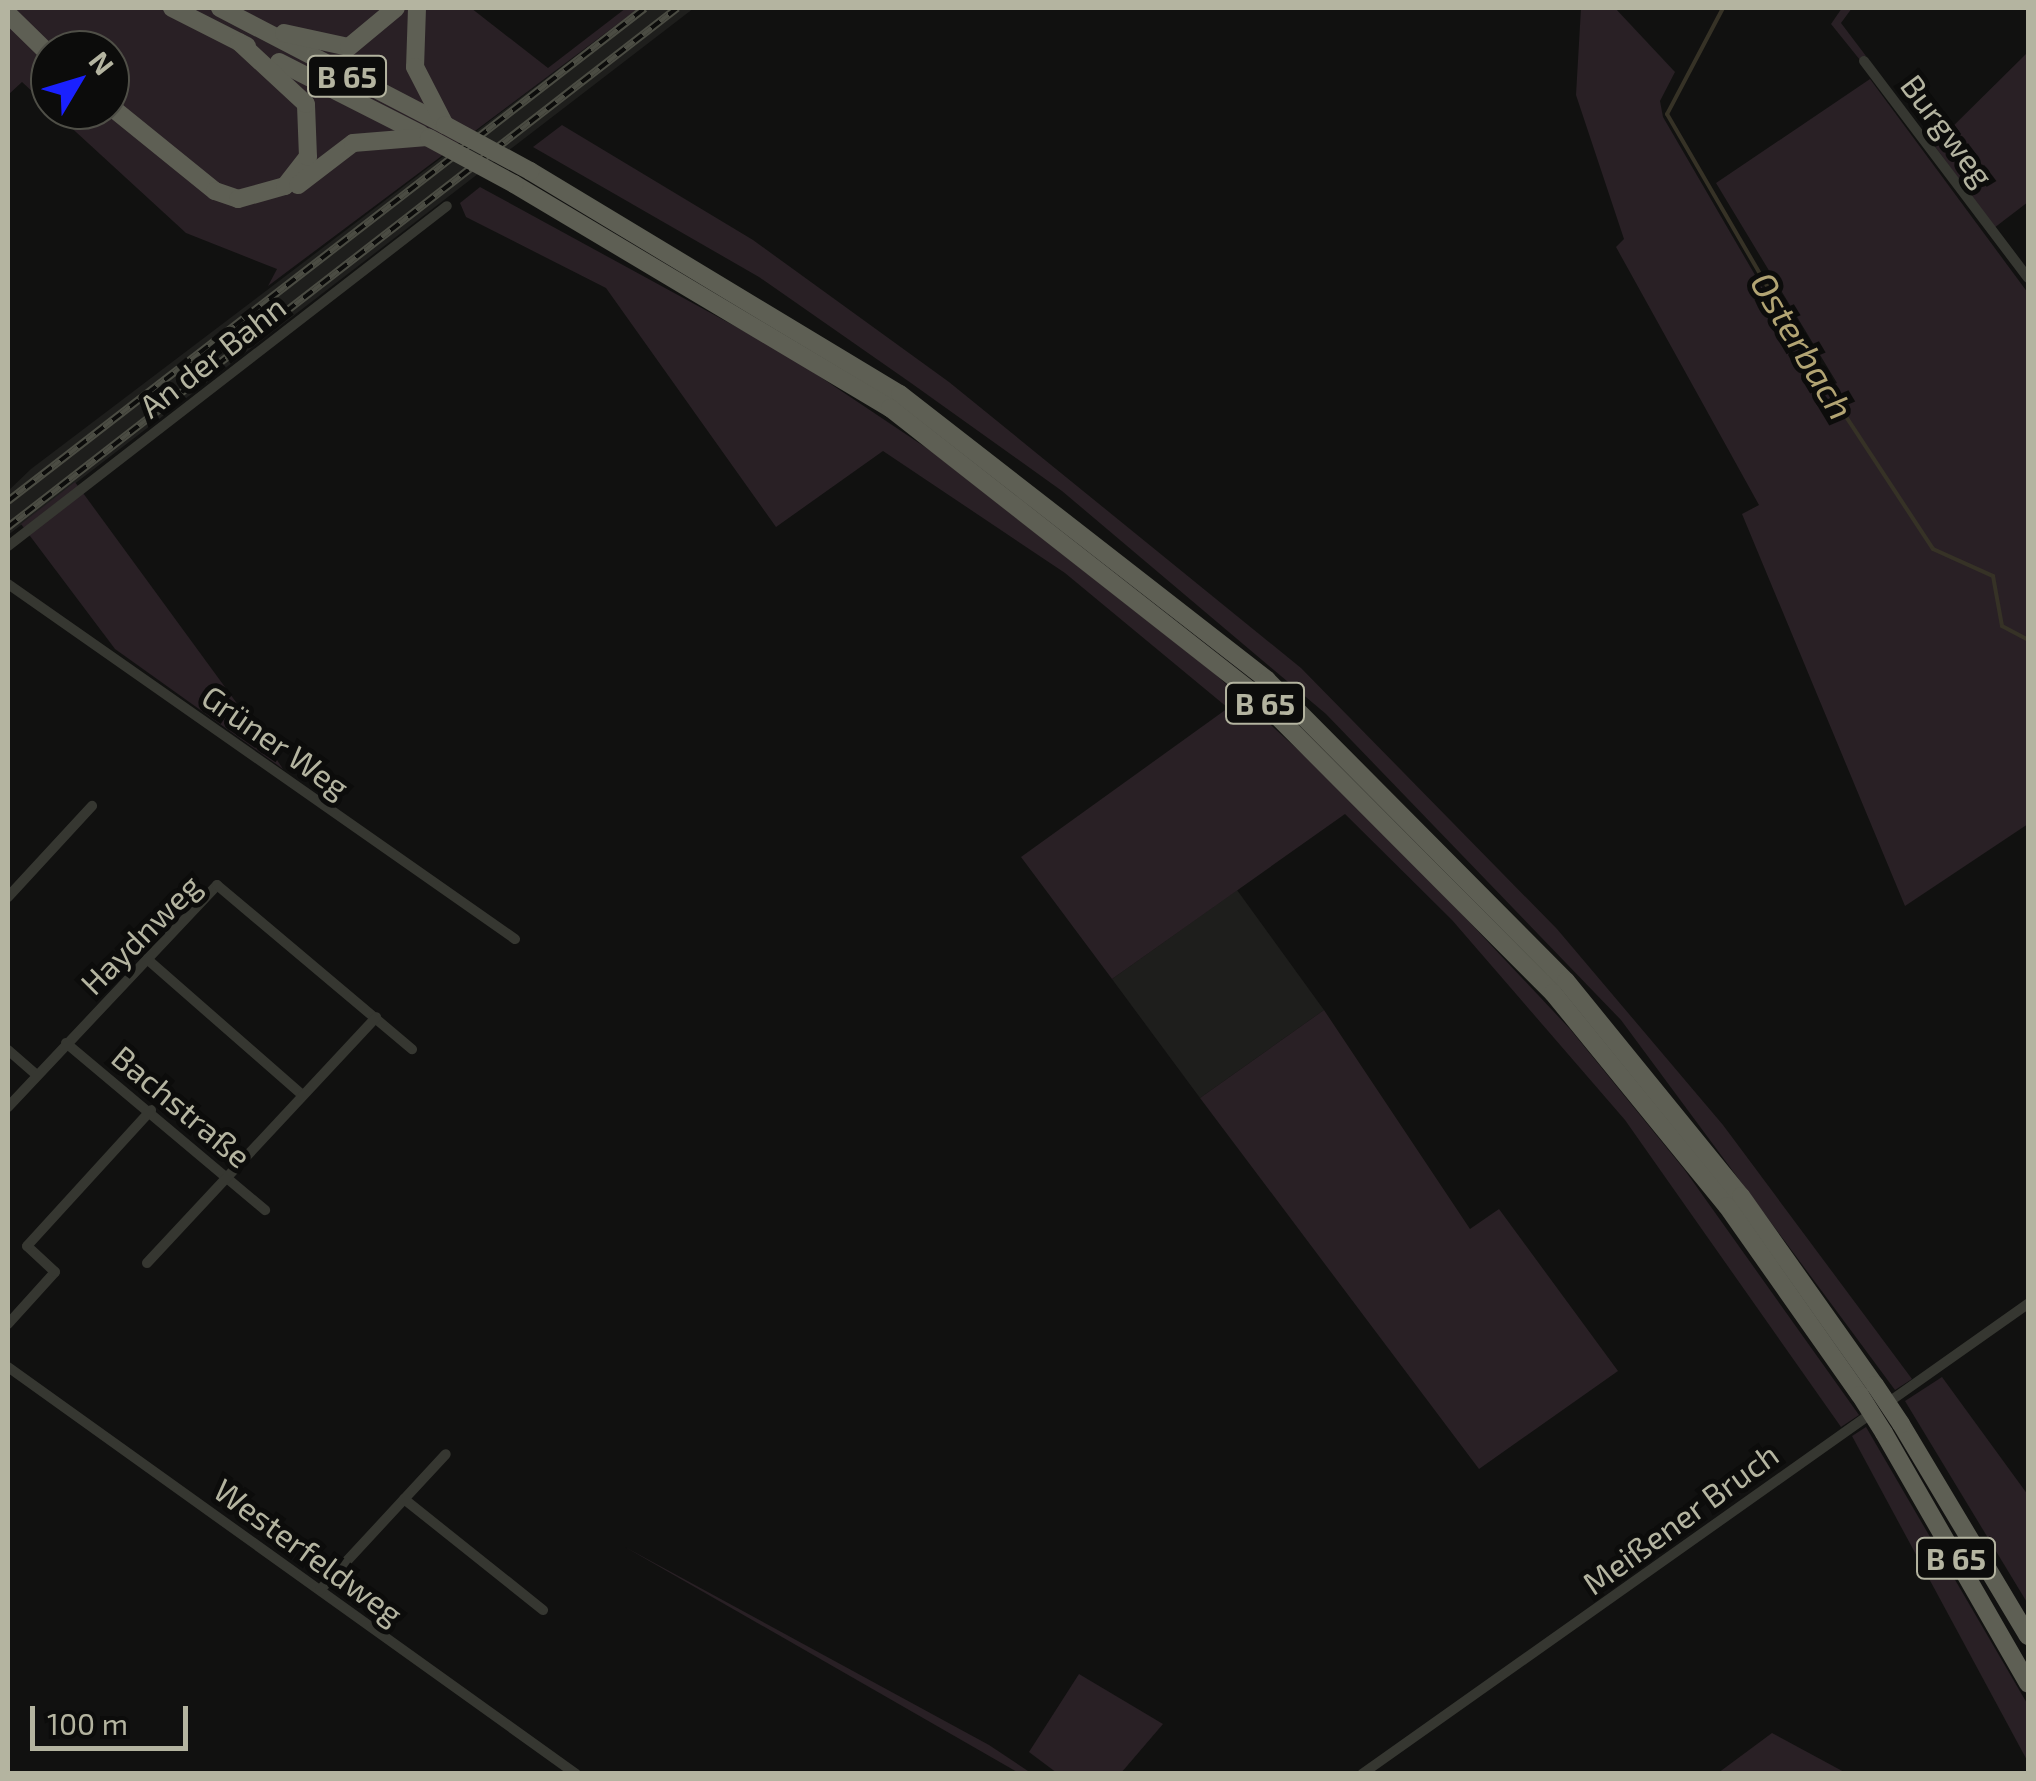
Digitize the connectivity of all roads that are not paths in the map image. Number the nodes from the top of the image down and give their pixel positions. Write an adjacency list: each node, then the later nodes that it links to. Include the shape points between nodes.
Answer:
1 (172, 8): 9 (highway, B 65)
2 (220, 8): 6 (highway, B 65)
3 (396, 8): 6 (highway, via 349,47)
4 (417, 8): 12 (highway, via 415,67)
5 (8, 14): 8 (highway)
6 (250, 23): 12 (highway, B 65)
7 (8, 30): 10 (highway)
8 (30, 35)
9 (239, 42): 13 (highway, via 306,104 308,157 285,186 238,198 215,191); 15 (highway, B 65)
10 (30, 47)
11 (1864, 62): 17 (street, Burgweg)
12 (445, 125): 38 (highway, B 65, bridge, via 900,394 1267,680 1566,980 1741,1196)
13 (130, 126)
14 (130, 129): 15 (highway, via 190,184 237,205 290,192 352,144)
15 (428, 138): 38 (highway, B 65, bridge, via 890,408 1255,694 1552,993)
16 (447, 206): 18 (street, An der Bahn)
17 (2028, 278)
18 (8, 546)
19 (8, 584): 22 (street, Grüner Weg)
20 (92, 806): 21 (street)
21 (8, 898)
22 (515, 939)
23 (146, 959): 24 (street, Haydnweg, via 218,885); 25 (street, Haydnweg); 29 (street)
24 (376, 1017): 26 (street, Haydnweg); 29 (street)
25 (66, 1043): 28 (street, Haydnweg); 31 (street, Bachstraße)
26 (412, 1049)
27 (8, 1050): 28 (street)
28 (37, 1075): 30 (street, Haydnweg)
29 (301, 1094): 32 (street)
30 (8, 1107)
31 (151, 1110): 32 (street, Bachstraße); 36 (street, via 27,1246 55,1272)
32 (229, 1176): 33 (street, Bachstraße); 34 (street)
33 (264, 1210)
34 (147, 1263)
35 (2028, 1304): 47 (street, Meißener Bruch)
36 (8, 1324)
37 (9, 1368): 42 (street, Westerfeldweg)
38 (1867, 1390): 39 (highway, B 65, bridge)
39 (1892, 1428): 44 (highway, B 65); 45 (highway, B 65)
40 (446, 1454): 41 (street)
41 (404, 1499): 42 (street); 43 (street)
42 (320, 1590): 46 (street, Westerfeldweg)
43 (543, 1610)
44 (2028, 1636)
45 (2028, 1683)
46 (576, 1774)
47 (1362, 1774)

